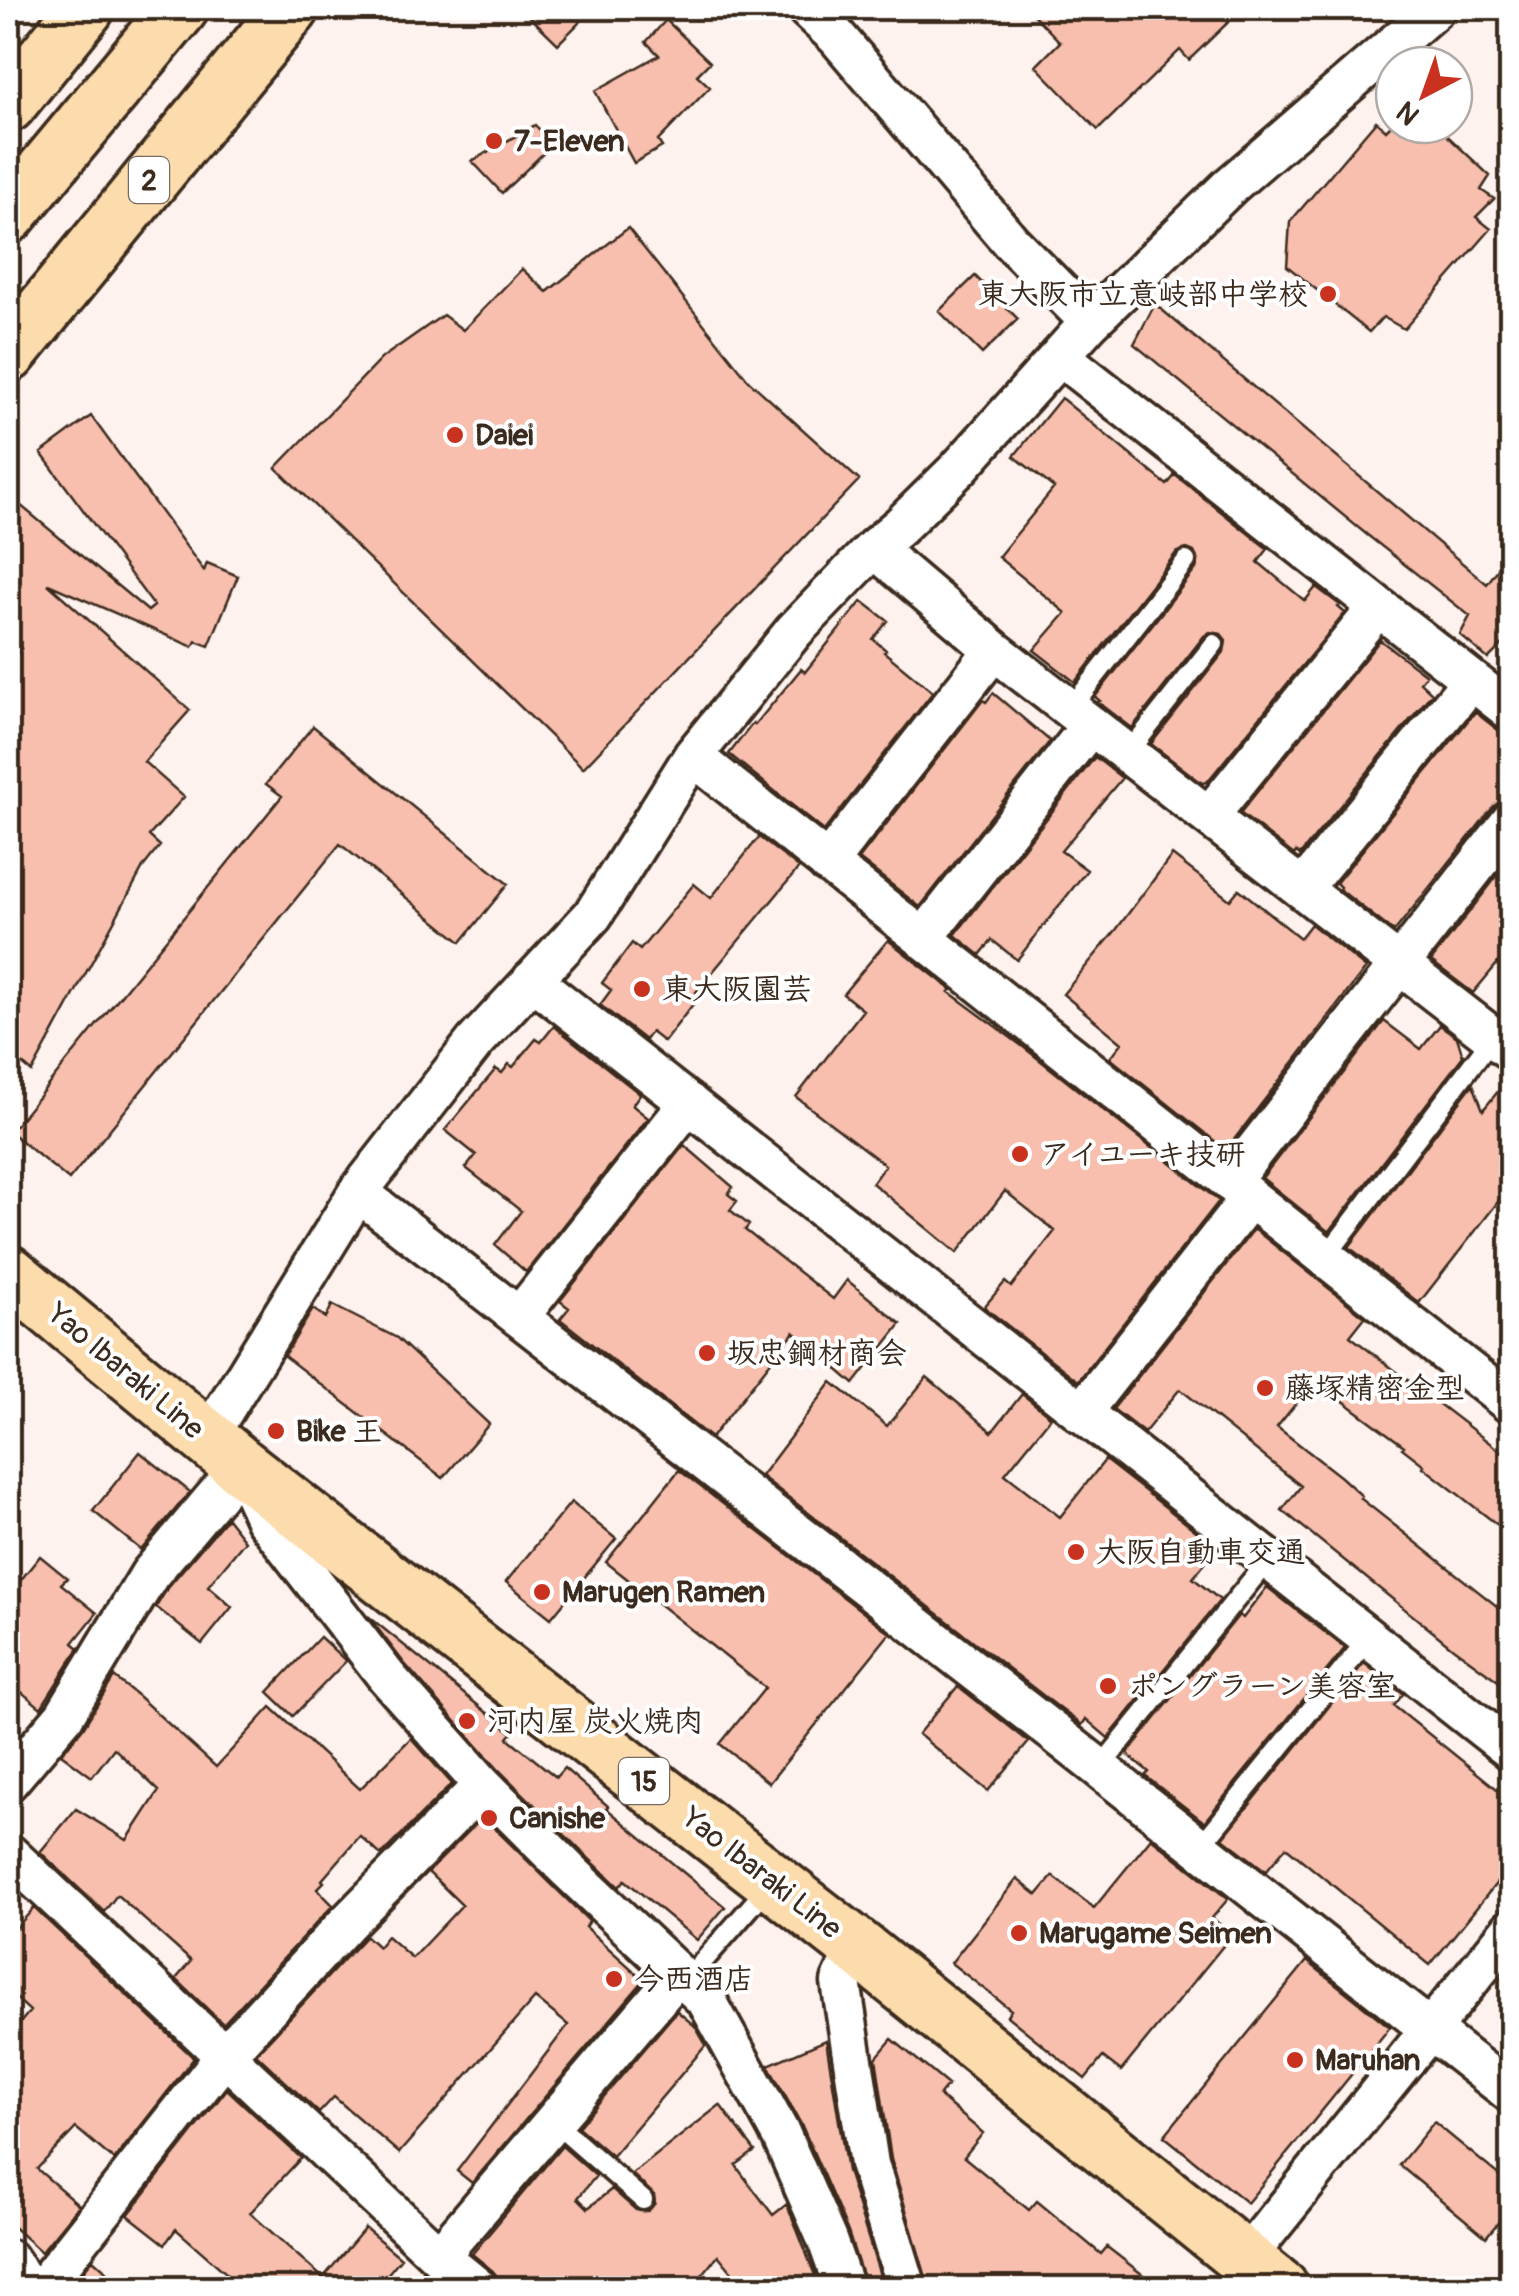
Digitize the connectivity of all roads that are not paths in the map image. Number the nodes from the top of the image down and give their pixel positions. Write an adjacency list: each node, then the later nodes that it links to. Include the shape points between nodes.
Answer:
1 (86, 8): 6 (main road)
2 (180, 8): 7 (main road)
3 (291, 8): 9 (main road, 2)
4 (806, 8): 8 (street, via 1010,242)
5 (1436, 8): 8 (street, via 1232,185)
6 (8, 104)
7 (8, 214)
8 (1090, 322): 10 (street)
9 (8, 354)
10 (1061, 356): 11 (street, via 958,469); 13 (street)
11 (874, 548): 15 (street); 20 (street, via 794,630)
12 (1186, 562): 18 (lane)
13 (1378, 607): 16 (street); 21 (street)
14 (1214, 644): 19 (lane)
15 (994, 650): 18 (street); 23 (street)
16 (1471, 680): 17 (street); 24 (street)
17 (1512, 712)
18 (1080, 716): 19 (street); 25 (street)
19 (1128, 753): 21 (street)
20 (693, 756): 23 (street); 27 (street, via 593,915)
21 (1208, 816): 24 (street)
22 (1512, 820): 26 (street)
23 (828, 863): 25 (street)
24 (1302, 889): 26 (street)
25 (923, 939): 30 (street)
26 (1400, 965): 28 (street); 30 (street)
27 (532, 980): 29 (street); 31 (street)
28 (1505, 1034): 32 (lane)
29 (688, 1104): 34 (street); 36 (street)
30 (1240, 1190): 32 (street); 36 (street)
31 (358, 1192): 34 (street); 37 (street)
32 (1325, 1258): 35 (street)
33 (8, 1272): 37 (main road, Yao Ibaraki Line / 15)
34 (519, 1316): 41 (street)
35 (1512, 1406)
36 (1081, 1413): 38 (street)
37 (224, 1452): 42 (street, via 64,1716); 43 (street, via 265,1520 387,1677); 46 (main road, Yao Ibaraki Line / 15)
38 (1268, 1560): 39 (street); 41 (lane)
39 (1368, 1639): 40 (street); 44 (lane)
40 (1512, 1751)
41 (1099, 1769): 44 (street)
42 (8, 1782)
43 (483, 1785): 49 (street); 51 (street)
44 (1199, 1848): 50 (street)
45 (8, 1853): 51 (street)
46 (773, 1882): 48 (main road, Yao Ibaraki Line / 15); 49 (lane)
47 (1512, 1928): 50 (street)
48 (856, 1947): 57 (main road, Yao Ibaraki Line / 15); 62 (street, via 841,1982 868,2164)
49 (682, 1978): 53 (street); 61 (street, via 707,2001 781,2136)
50 (1429, 2030): 52 (street); 57 (street)
51 (226, 2054): 55 (street); 59 (street)
52 (1512, 2094)
53 (555, 2122): 54 (lane); 55 (street)
54 (642, 2200)
55 (439, 2256): 60 (street)
56 (8, 2259): 58 (street)
57 (1262, 2274)
58 (28, 2288)
59 (42, 2288)
60 (478, 2288)
61 (844, 2288)
62 (906, 2288)

